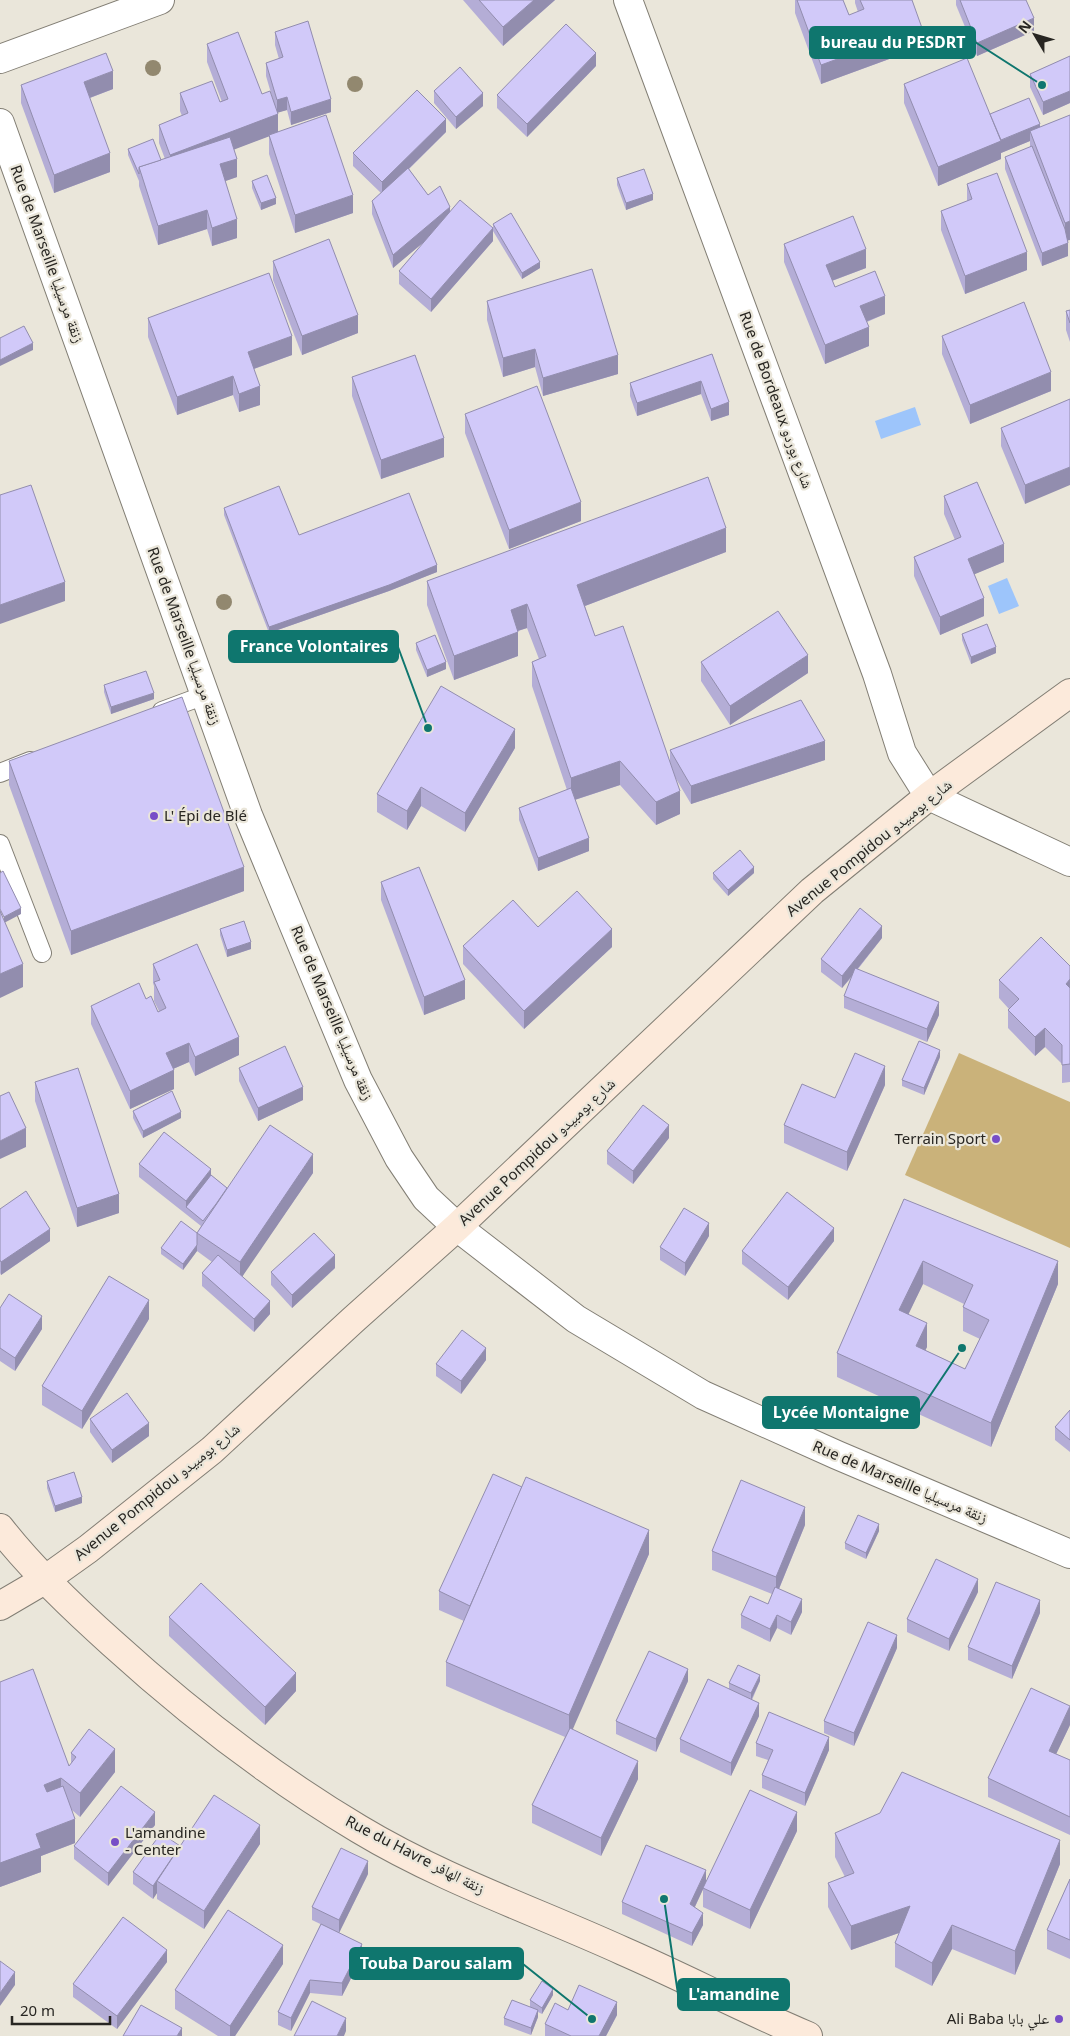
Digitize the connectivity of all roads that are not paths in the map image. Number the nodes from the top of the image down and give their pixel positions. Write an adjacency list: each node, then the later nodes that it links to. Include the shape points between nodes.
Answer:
1 (160, 0): 3 (street)
2 (628, 0): 10 (street, Rue de Bordeaux شارع بوردو, via 877,674 902,753)
3 (0, 59)
4 (0, 123): 6 (street, Rue de Marseille زنقة مرسيليا)
5 (1070, 693): 10 (main road, Avenue Pompidou شارع بومبيدو)
6 (205, 695): 7 (lane); 14 (street, Rue de Marseille زنقة مرسيليا, via 248,815 358,1080 399,1158 426,1198)
7 (149, 716)
8 (47, 755): 9 (lane)
9 (0, 773)
10 (930, 796): 12 (street); 14 (main road, Avenue Pompidou شارع بومبيدو, via 812,891)
11 (0, 844): 13 (lane)
12 (1070, 862)
13 (42, 953)
14 (457, 1227): 16 (street, Rue de Marseille زنقة مرسيليا, via 576,1319 703,1395); 17 (main road, Avenue Pompidou شارع بومبيدو, via 212,1450)
15 (0, 1528): 17 (main road, Rue du Havre زنقة الهافر)
16 (1070, 1554)
17 (46, 1579): 18 (main road, Avenue Pompidou شارع بومبيدو); 19 (main road, Rue du Havre زنقة الهافر, via 80,1614 222,1737 360,1830 429,1866 622,1950)
18 (0, 1606)
19 (805, 2035)

